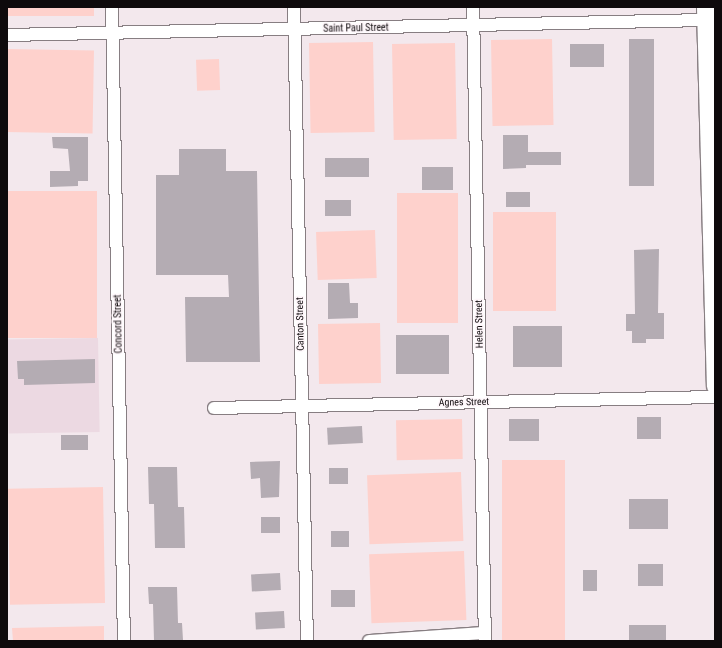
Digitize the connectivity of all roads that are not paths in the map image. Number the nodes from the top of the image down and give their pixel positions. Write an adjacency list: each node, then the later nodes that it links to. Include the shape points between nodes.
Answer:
1 (112, 7): 7 (street, Concord Street)
2 (294, 7): 6 (street, Canton Street)
3 (473, 7): 5 (street, Helen Street)
4 (705, 13): 5 (street, Saint Paul Street); 9 (main road)
5 (473, 25): 6 (street, Saint Paul Street); 11 (street, Helen Street)
6 (294, 29): 7 (street, Saint Paul Street); 12 (street, Canton Street)
7 (112, 33): 8 (street, Saint Paul Street); 15 (street, Concord Street)
8 (7, 35)
9 (715, 386)
10 (715, 397): 11 (street, Agnes Street)
11 (480, 402): 12 (street, Agnes Street); 14 (street, Helen Street)
12 (302, 405): 13 (street, Agnes Street); 16 (street, Canton Street)
13 (214, 408)
14 (484, 637): 17 (street)
15 (124, 641)
16 (307, 641)
17 (369, 641)

